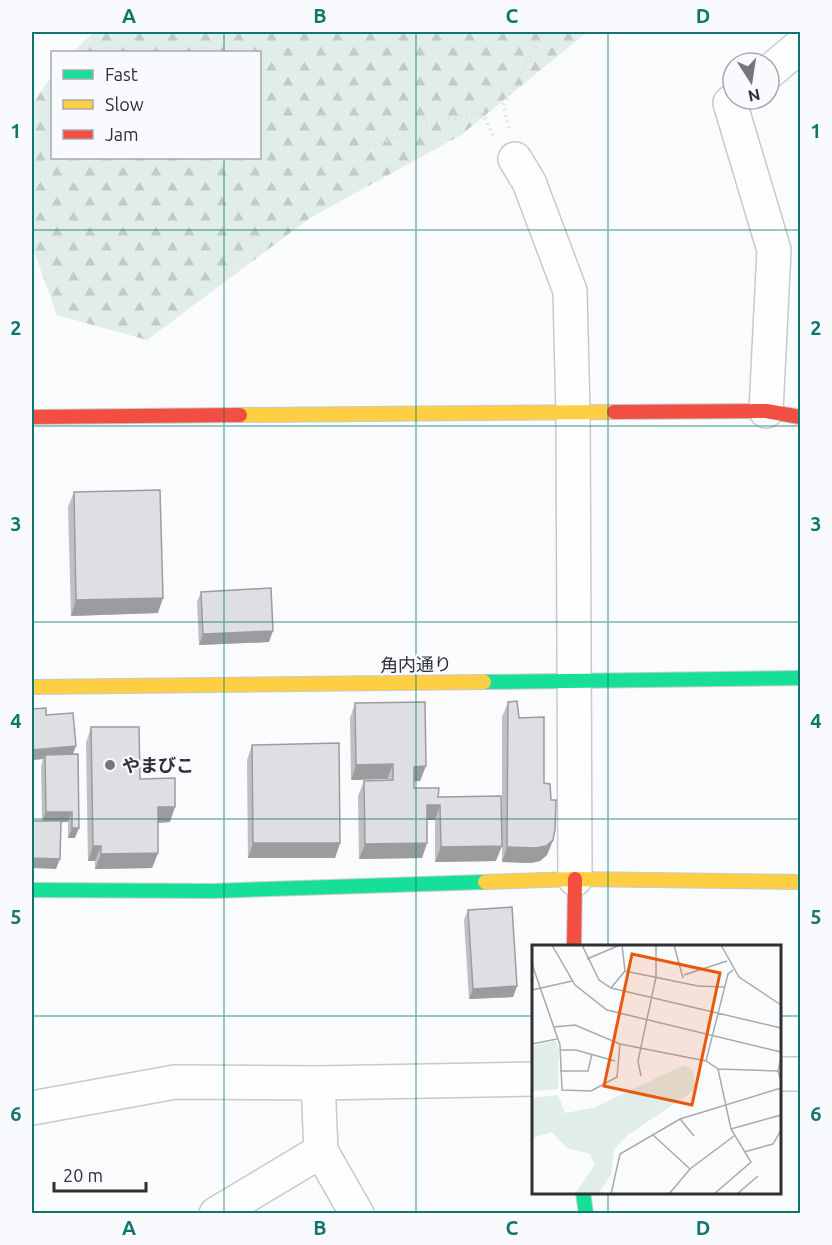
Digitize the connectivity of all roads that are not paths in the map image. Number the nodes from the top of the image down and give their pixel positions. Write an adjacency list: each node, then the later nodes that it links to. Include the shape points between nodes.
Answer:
1 (801, 46): 2 (street)
2 (781, 62)
3 (733, 111): 5 (street)
4 (515, 159): 7 (street, via 529,182 570,291)
5 (788, 250): 6 (street)
6 (766, 411): 7 (street); 9 (street)
7 (573, 414): 8 (street); 11 (street)
8 (32, 417)
9 (801, 417)
10 (801, 678): 11 (street, 角内通り)
11 (575, 681): 12 (street, 角内通り); 13 (street)
12 (32, 687)
13 (575, 879): 14 (street); 15 (street, via 212,891); 16 (street)
14 (801, 882)
15 (32, 890)
16 (574, 945)
17 (781, 1074): 18 (street)
18 (801, 1074)
19 (532, 1079): 20 (street)
20 (318, 1083): 21 (street, via 175,1082); 22 (street)
21 (32, 1108)
22 (321, 1151): 24 (street); 25 (street)
23 (583, 1194): 26 (street)
24 (216, 1214)
25 (357, 1214)
26 (586, 1214)

